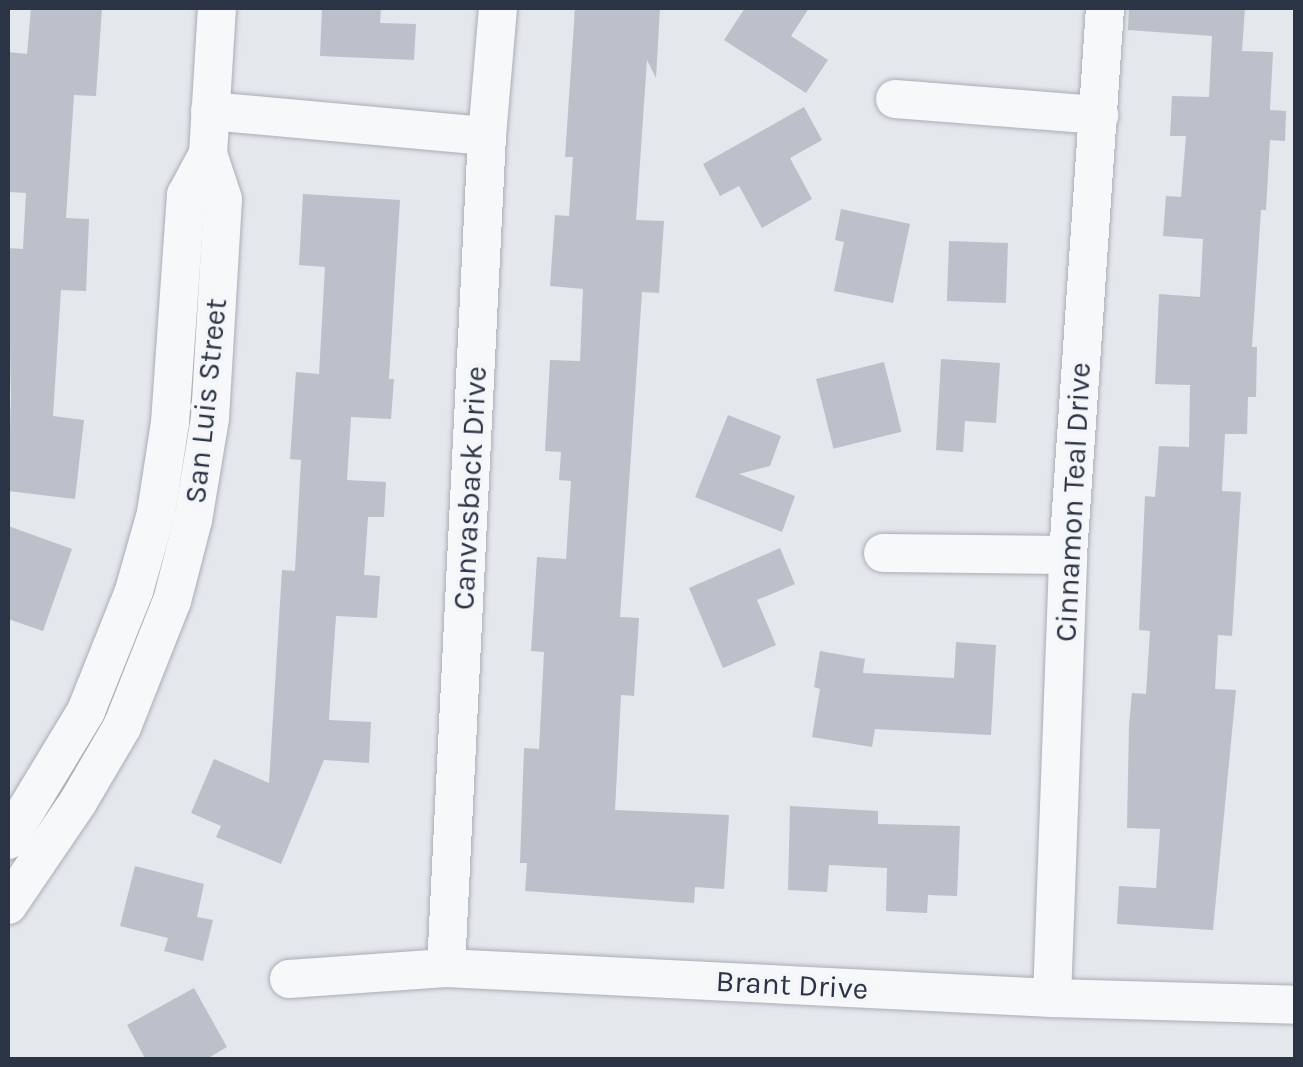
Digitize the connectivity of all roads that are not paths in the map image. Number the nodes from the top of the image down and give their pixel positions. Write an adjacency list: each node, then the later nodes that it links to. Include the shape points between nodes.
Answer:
1 (217, 8): 5 (street, San Luis Street)
2 (498, 8): 7 (street, Canvasback Drive)
3 (1105, 8): 6 (street, Cinnamon Teal Drive)
4 (895, 99): 6 (street)
5 (210, 112): 7 (street); 10 (street, San Luis Street, via 208,154 223,199 210,418 172,601 122,727)
6 (1099, 115): 9 (street, Cinnamon Teal Drive)
7 (488, 136): 12 (street, Canvasback Drive)
8 (883, 552): 9 (street)
9 (1068, 555): 14 (street, Cinnamon Teal Drive)
10 (17, 850): 11 (street, San Luis Street)
11 (8, 905)
12 (446, 968): 13 (street, Brant Drive); 14 (street, Brant Drive)
13 (289, 979)
14 (1052, 998): 15 (street, Brant Drive)
15 (1296, 1004)

